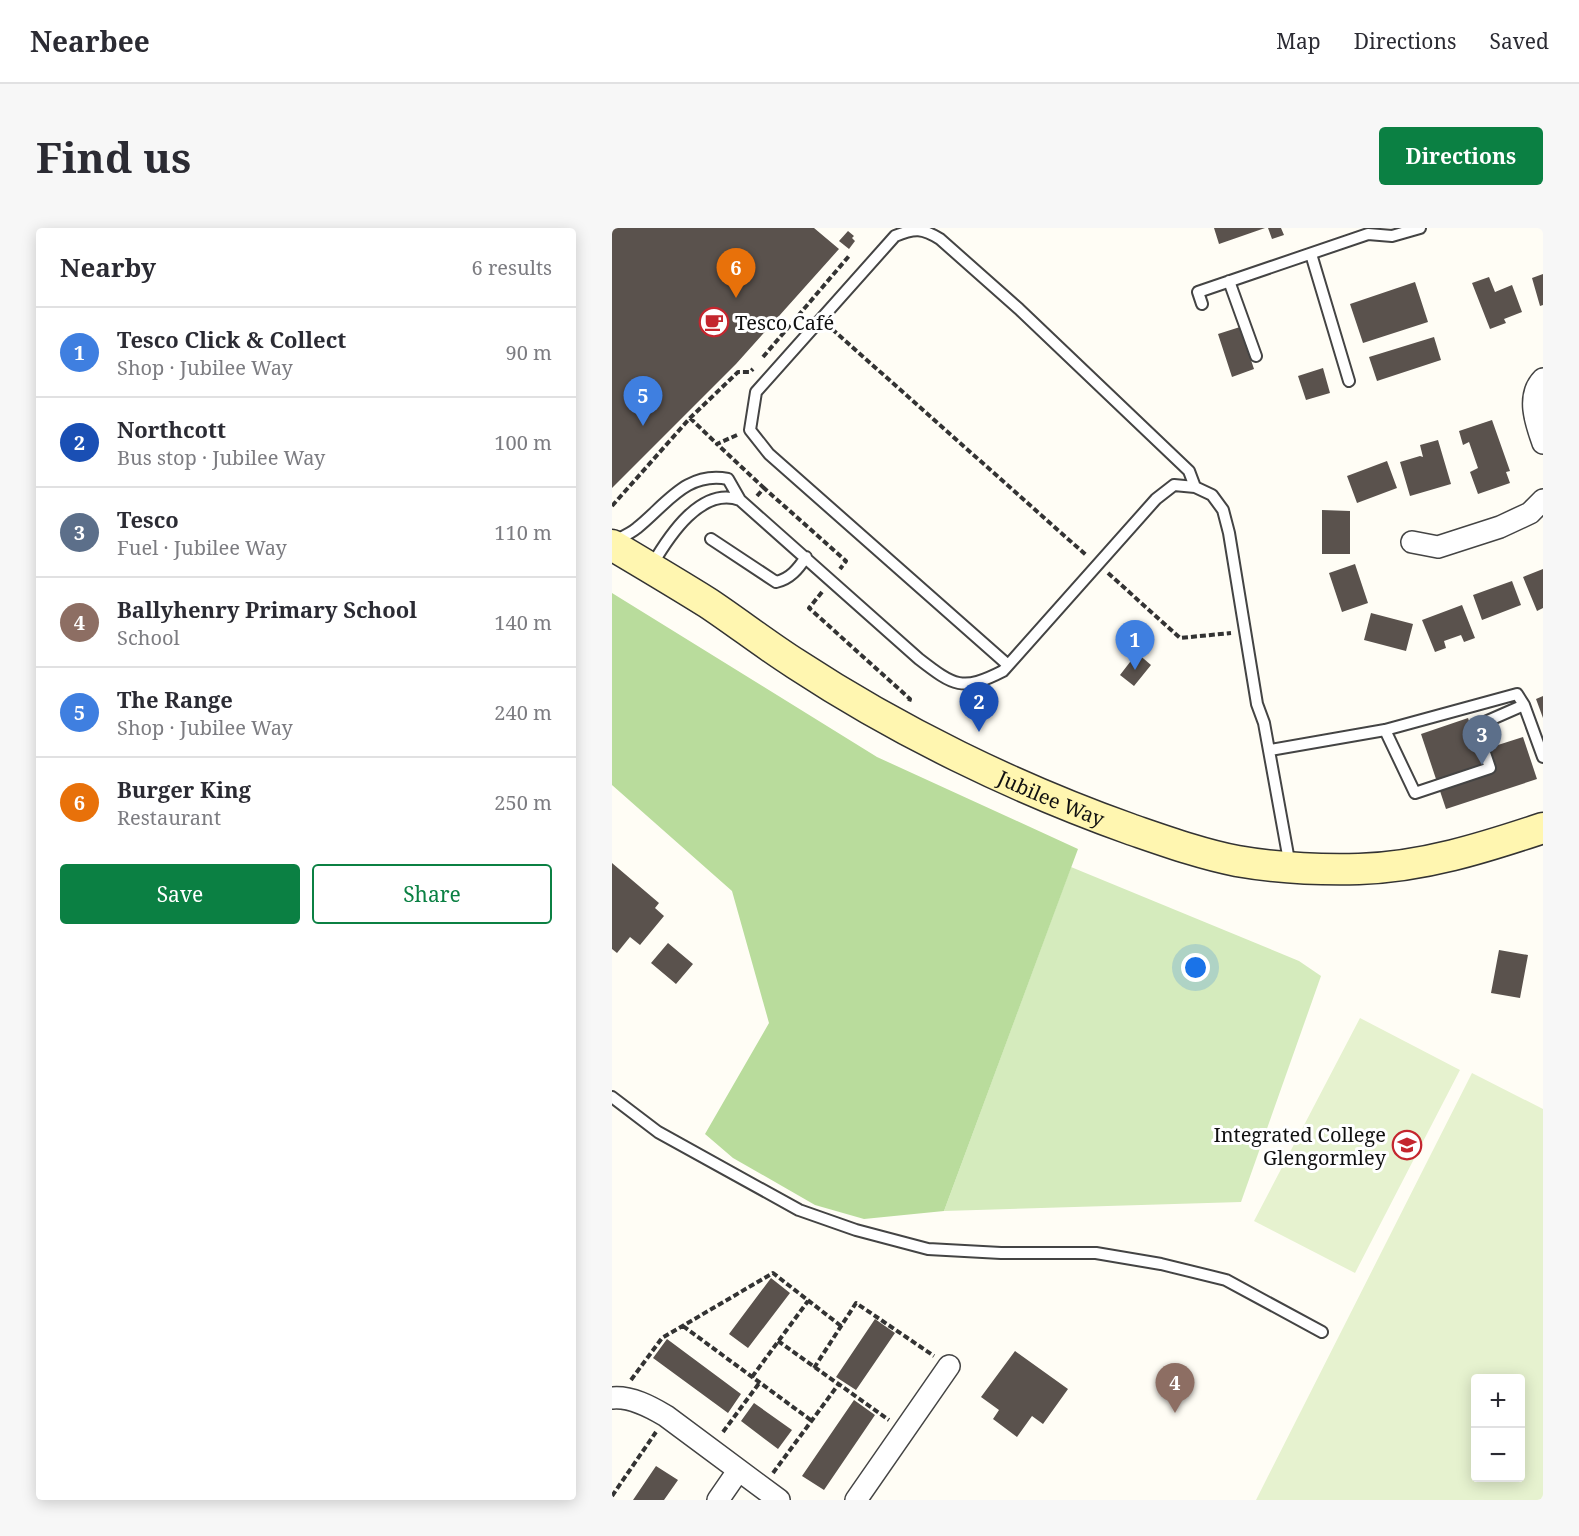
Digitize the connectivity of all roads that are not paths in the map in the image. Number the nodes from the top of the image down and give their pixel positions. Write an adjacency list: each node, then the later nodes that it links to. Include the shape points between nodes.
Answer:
1 (1420, 228): 2 (lane, via 1392,236 1368,234)
2 (1311, 254): 3 (lane); 7 (lane)
3 (1229, 281): 4 (lane, via 1198,292); 5 (lane)
4 (1202, 304)
5 (1256, 356)
6 (1543, 380): 8 (street, via 1533,396)
7 (1349, 381)
8 (1543, 443)
9 (1195, 487): 17 (lane, via 1174,485 1156,499); 17 (lane, via 1189,471 1019,309 927,229 910,229 895,236 756,392 750,430 769,454); 20 (lane, via 1212,495 1223,510 1257,704)
10 (1543, 500): 13 (street, via 1530,513 1500,527 1438,547)
11 (744, 503): 14 (lane, via 728,479 712,476 686,486); 15 (lane); 16 (lane, via 733,498 705,502 664,545)
12 (711, 539): 15 (lane, via 776,582 785,580)
13 (1412, 542)
14 (612, 544): 16 (street, Jubilee Way)
15 (806, 557): 17 (lane, via 941,675 966,685 981,682)
16 (650, 568): 23 (street, Jubilee Way, via 797,665 976,764 1083,812 1179,846 1237,861)
17 (1008, 665)
18 (1524, 705): 19 (lane, via 1517,694); 19 (lane, via 1476,726 1490,768 1415,793); 21 (lane)
19 (1385, 730): 20 (lane)
20 (1270, 750): 23 (lane)
21 (1543, 757)
22 (1543, 828): 23 (street, Jubilee Way, via 1484,848 1418,863 1360,869)
23 (1290, 867)
24 (612, 1097): 25 (lane, via 658,1132 800,1210 856,1230 928,1249 1096,1253 1161,1264 1226,1280)
25 (1322, 1332)
26 (949, 1366): 31 (street)
27 (615, 1397): 28 (street, via 649,1406 666,1416)
28 (738, 1471): 29 (street); 30 (street)
29 (770, 1494)
30 (718, 1500)
31 (856, 1500)

